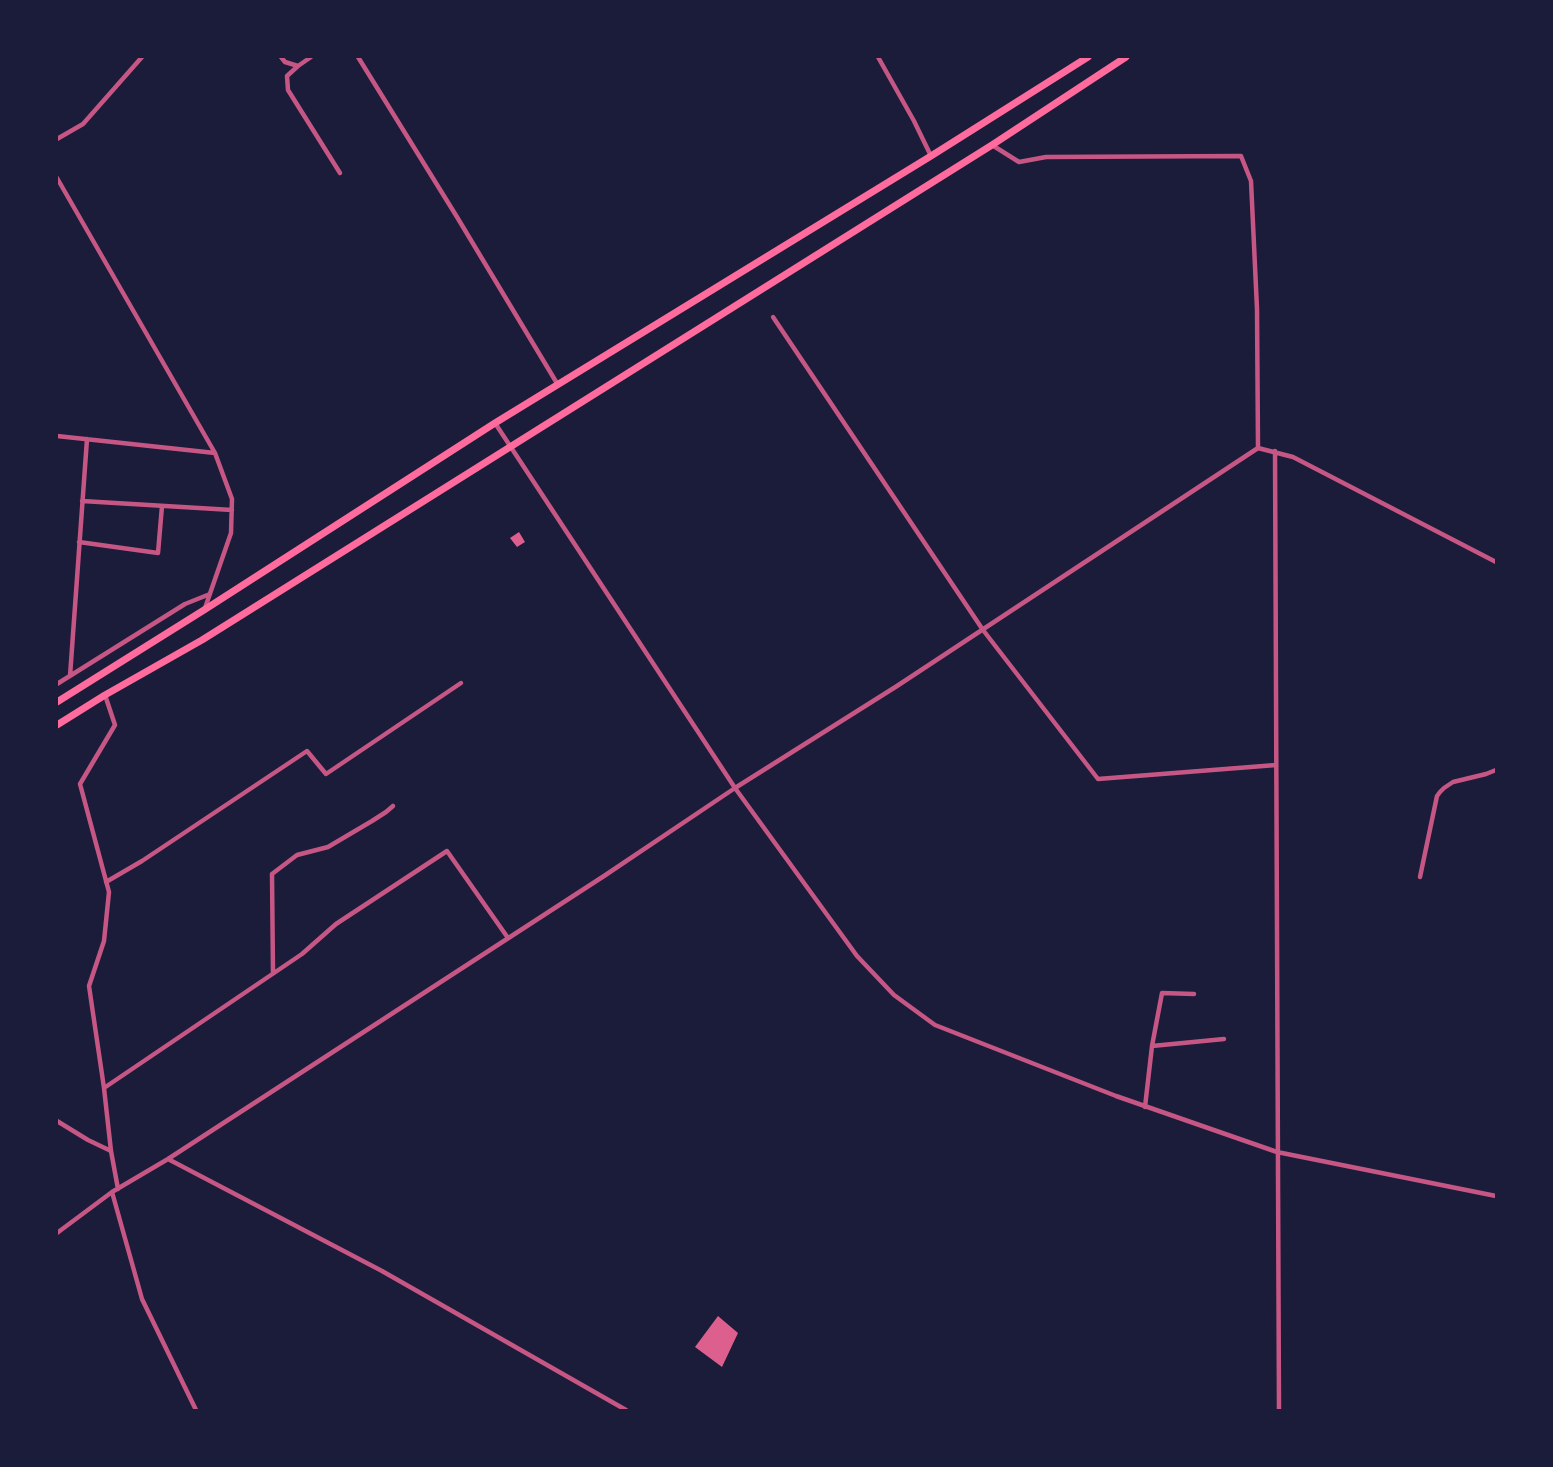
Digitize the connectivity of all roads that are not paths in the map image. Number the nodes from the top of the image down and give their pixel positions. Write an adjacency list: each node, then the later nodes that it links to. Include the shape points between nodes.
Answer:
1 (142, 57): 9 (street, via 83,124)
2 (281, 57): 8 (street)
3 (311, 57): 8 (street)
4 (358, 57): 15 (street)
5 (878, 57): 11 (street)
6 (1088, 57): 11 (main road)
7 (1126, 57): 10 (main road)
8 (298, 66): 12 (street, via 287,76 288,90)
9 (57, 139)
10 (992, 145): 19 (main road); 20 (street, via 1019,162 1046,157 1241,156 1251,181)
11 (931, 156): 15 (main road)
12 (340, 173)
13 (57, 178): 22 (street)
14 (773, 317): 30 (street)
15 (558, 385): 16 (main road)
16 (495, 423): 19 (street); 29 (main road)
17 (57, 436): 18 (street)
18 (87, 439): 22 (street); 23 (street)
19 (511, 447): 34 (main road, via 202,640); 39 (street)
20 (1258, 448): 21 (street); 30 (street)
21 (1275, 452): 27 (street, via 1293,457); 37 (street)
22 (215, 453): 25 (street, via 232,499)
23 (82, 501): 24 (street); 26 (street)
24 (162, 506): 25 (street); 26 (street, via 159,554)
25 (232, 510): 28 (street, via 231,533)
26 (79, 542): 31 (street)
27 (1496, 562)
28 (210, 594): 29 (street); 31 (street, via 185,604)
29 (204, 610): 35 (main road)
30 (983, 630): 37 (street, via 1098,779); 39 (street)
31 (70, 676): 33 (street)
32 (461, 683): 42 (street, via 326,774 307,751)
33 (57, 684)
34 (105, 695): 36 (main road); 42 (street, via 115,725 80,784)
35 (57, 702)
36 (57, 725)
37 (1276, 765): 52 (street)
38 (1496, 770): 41 (street, via 1448,784 1437,796)
39 (735, 788): 43 (street); 49 (street, via 856,956 894,995 935,1025)
40 (393, 806): 44 (street, via 328,847 297,855 272,874)
41 (1420, 877)
42 (106, 882): 48 (street, via 109,892 104,941 89,986)
43 (508, 938): 44 (street, via 447,851 336,924); 53 (street)
44 (273, 974): 48 (street)
45 (1194, 994): 47 (street, via 1162,993)
46 (1224, 1039): 47 (street)
47 (1152, 1046): 49 (street)
48 (104, 1088): 51 (street)
49 (1145, 1107): 52 (street)
50 (57, 1121): 51 (street)
51 (111, 1151): 54 (street)
52 (1277, 1152): 56 (street); 60 (street)
53 (168, 1159): 54 (street); 59 (street, via 382,1271)
54 (118, 1189): 55 (street)
55 (112, 1192): 57 (street); 58 (street, via 142,1299)
56 (1496, 1196)
57 (57, 1233)
58 (196, 1410)
59 (626, 1410)
60 (1279, 1410)

